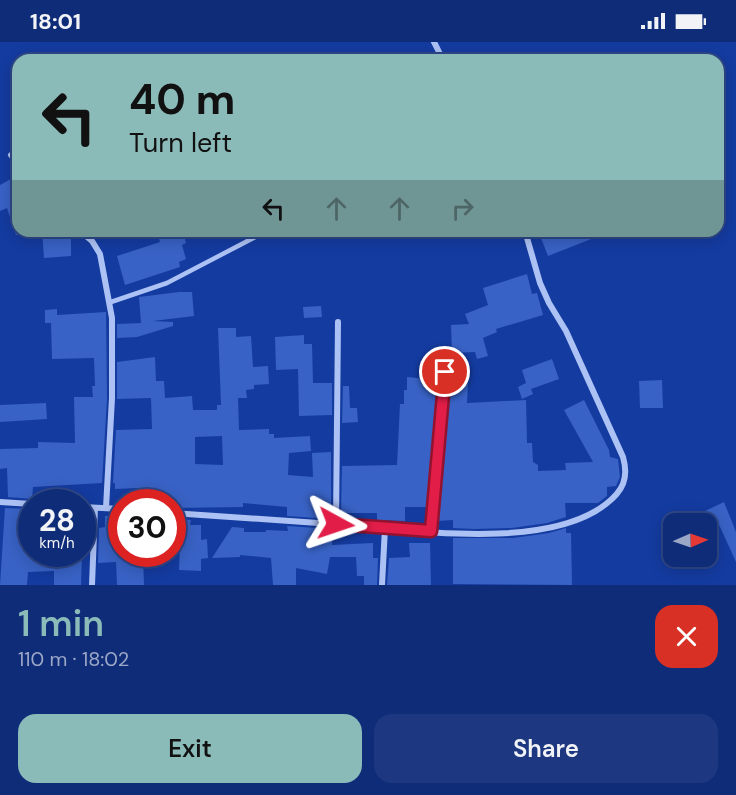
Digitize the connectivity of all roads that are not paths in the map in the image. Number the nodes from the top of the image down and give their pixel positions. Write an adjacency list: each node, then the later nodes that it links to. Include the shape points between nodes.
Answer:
1 (87, 237): 4 (street, via 100,254)
2 (255, 237): 4 (lane, via 167,283)
3 (527, 237): 14 (street, via 540,283 623,457 626,480 618,494 601,508 554,527 510,532)
4 (111, 302): 10 (street, via 113,364)
5 (338, 322): 12 (street)
6 (445, 372): 14 (street)
7 (0, 502): 8 (street)
8 (18, 503)
9 (96, 508): 10 (street)
10 (106, 508)
11 (186, 514): 12 (street)
12 (336, 524): 13 (street)
13 (386, 528): 14 (street); 17 (street)
14 (431, 531)
15 (93, 567): 16 (street)
16 (92, 585)
17 (382, 585)

